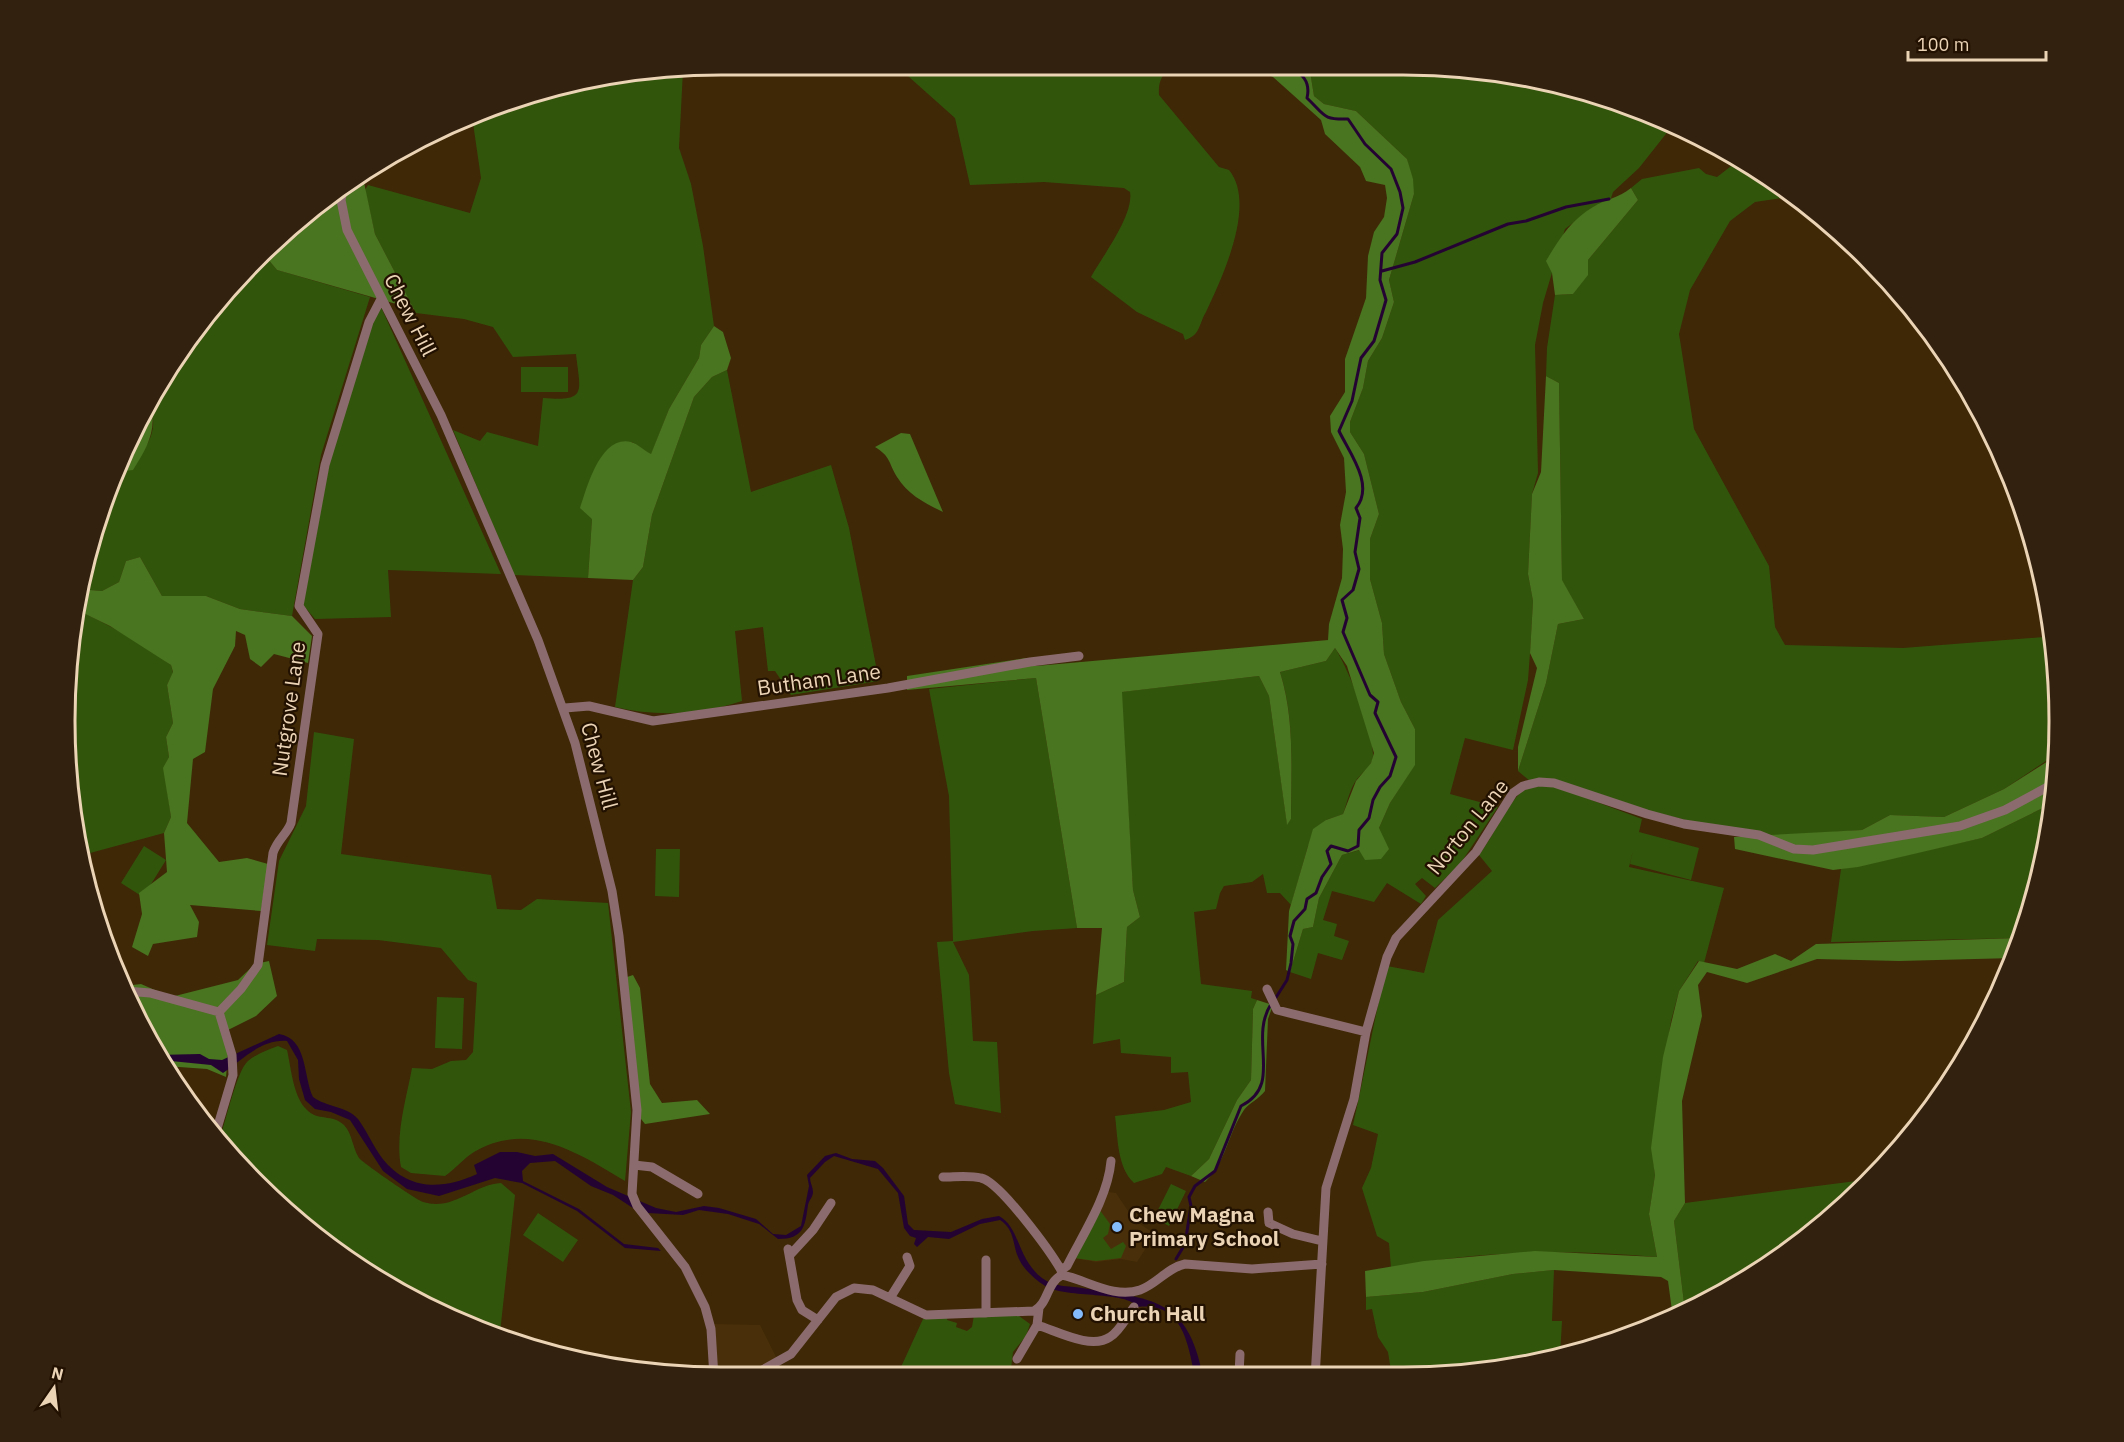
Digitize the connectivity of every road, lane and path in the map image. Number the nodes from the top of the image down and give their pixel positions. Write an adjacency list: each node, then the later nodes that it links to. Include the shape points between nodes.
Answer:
1 (341, 199): 2 (street, Chew Hill, via 347,230)
2 (381, 299): 4 (street, Chew Hill, via 441,415); 8 (street, Nutgrove Lane, via 369,322 325,465 299,606 318,634 291,823 276,842 273,853 258,965)
3 (1079, 656): 4 (street, Butham Lane, via 653,721 589,706)
4 (565, 708): 12 (street, Chew Hill, via 612,891 637,1110)
5 (2045, 788): 9 (street, Norton Lane, via 2005,810 1960,826 1813,850 1794,849 1759,835 1647,814 1554,783 1523,786 1513,793 1476,852 1396,938)
6 (135, 992): 8 (street)
7 (1268, 993): 9 (street, via 1276,1008)
8 (219, 1012): 10 (street, via 232,1055 233,1075)
9 (1366, 1032): 21 (street, Norton Lane, via 1359,1080 1326,1188)
10 (218, 1126)
11 (1111, 1161): 27 (street, via 1098,1203)
12 (634, 1165): 17 (street, via 652,1167); 36 (street, Chew Hill, via 631,1186 637,1206 685,1267 705,1307)
13 (960, 1166): 16 (street)
14 (693, 1177): 17 (street)
15 (943, 1177): 16 (street)
16 (960, 1177): 27 (street, via 980,1178 994,1186 1042,1241)
17 (687, 1187): 18 (street)
18 (698, 1194)
19 (831, 1203): 32 (street, via 813,1230 789,1252 797,1300 802,1310)
20 (1268, 1212): 21 (street, via 1269,1223)
21 (1322, 1241): 24 (street, Norton Lane)
22 (908, 1257): 28 (street, via 910,1266)
23 (986, 1260): 25 (street)
24 (1322, 1264): 27 (street, via 1243,1269 1185,1264 1166,1271 1136,1291 1100,1288); 39 (street, Norton Lane)
25 (986, 1273): 26 (street); 31 (street)
26 (998, 1273)
27 (1062, 1273): 30 (street, via 1053,1281)
28 (891, 1298): 31 (street, via 926,1315); 32 (street, via 864,1288 844,1291)
29 (1134, 1307): 33 (street, via 1111,1337 1098,1341)
30 (1039, 1308): 31 (street); 33 (street)
31 (986, 1313)
32 (818, 1320): 37 (street, via 791,1354)
33 (1037, 1325): 35 (street)
34 (1240, 1354): 38 (street)
35 (1017, 1359)
36 (713, 1367)
37 (767, 1367)
38 (1239, 1367)
39 (1316, 1367)

